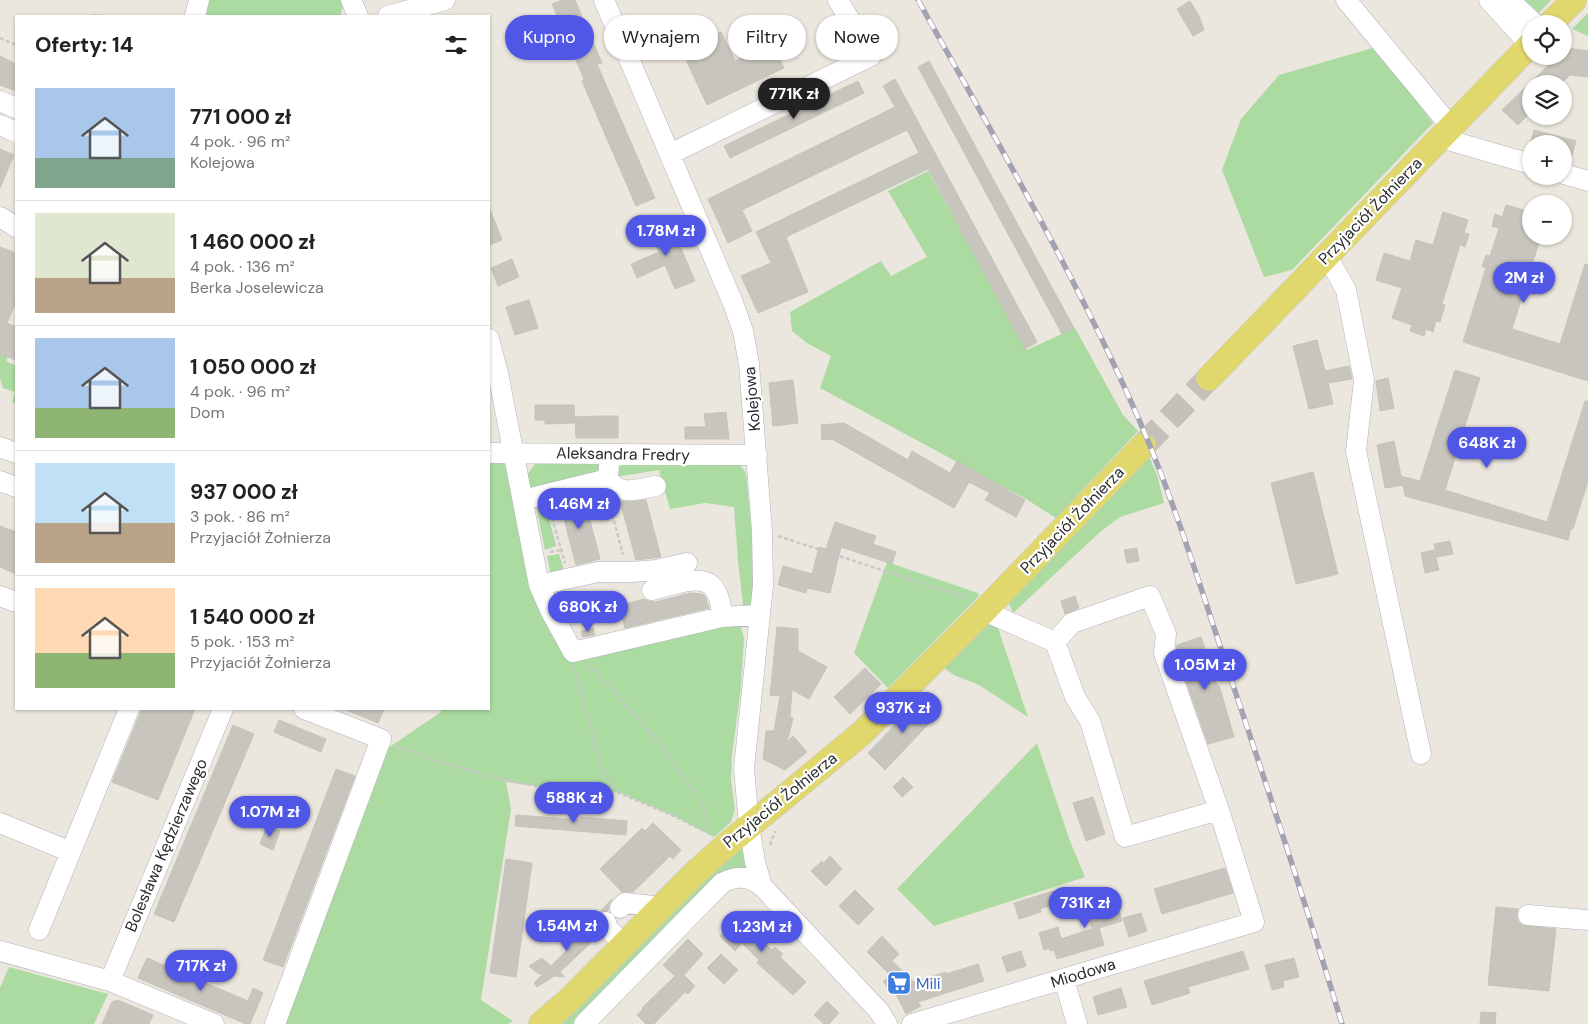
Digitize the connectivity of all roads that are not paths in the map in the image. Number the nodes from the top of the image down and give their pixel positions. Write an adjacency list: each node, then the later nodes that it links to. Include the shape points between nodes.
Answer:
1 (199, 0): 10 (street)
2 (351, 0): 11 (street)
3 (445, 0): 12 (street)
4 (604, 0): 22 (street, Kolejowa)
5 (838, 0): 22 (street, via 871,56)
6 (1346, 0): 21 (street)
7 (1490, 0): 15 (street)
8 (1509, 0): 14 (street)
9 (1574, 0): 13 (main road)
10 (195, 15)
11 (358, 15)
12 (392, 15)
13 (1559, 15)
14 (1522, 21)
15 (1522, 28)
16 (1522, 48): 21 (main road, Przyjaciół Żołnierza)
17 (0, 101): 18 (street)
18 (15, 108)
19 (0, 125): 20 (street)
20 (15, 132)
21 (1446, 133): 23 (street); 26 (main road, Przyjaciół Żołnierza)
22 (670, 154): 35 (street, Kolejowa, via 743,331)
23 (1522, 161)
24 (1572, 176): 25 (street)
25 (1588, 181)
26 (1327, 256): 28 (main road, Przyjaciół Żołnierza); 53 (street, via 1346,290 1364,380 1356,451)
27 (490, 342): 33 (street)
28 (1209, 378)
29 (1143, 446): 46 (main road, Przyjaciół Żołnierza)
30 (0, 447): 31 (street)
31 (15, 453)
32 (490, 453): 33 (street, Aleksandra Fredry)
33 (514, 453): 34 (street, Aleksandra Fredry); 40 (street)
34 (610, 454): 35 (street, Aleksandra Fredry); 36 (street)
35 (757, 456): 47 (street, Kolejowa, via 763,585)
36 (606, 479): 38 (street, via 625,491); 40 (street)
37 (0, 481): 39 (street)
38 (656, 486)
39 (15, 487)
40 (523, 500): 42 (street)
41 (688, 563): 42 (street, via 656,570 598,572)
42 (539, 585): 48 (street, via 574,651)
43 (652, 590): 48 (street, via 705,581 719,594)
44 (0, 596): 45 (street)
45 (15, 602)
46 (981, 614): 49 (street); 56 (main road, Przyjaciół Żołnierza, via 862,733)
47 (759, 615): 48 (street); 56 (street, Kolejowa, via 744,768)
48 (722, 617)
49 (1055, 642): 54 (street, via 1075,697 1090,721 1126,837); 54 (street, via 1072,623 1150,596 1166,634 1164,653)
50 (129, 710): 57 (street)
51 (223, 710): 68 (street, Bolesława Kędzierzawego)
52 (307, 710): 70 (street, via 381,739)
53 (1421, 754)
54 (1219, 810): 67 (street, Miodowa, via 1254,922)
55 (0, 823): 57 (street)
56 (749, 826): 58 (street, Kolejowa); 59 (main road, Przyjaciół Żołnierza, via 702,866)
57 (71, 852): 64 (street)
58 (762, 886): 72 (street, via 737,877 722,882); 73 (street, via 878,1010)
59 (662, 907): 60 (street, via 625,903); 65 (main road, Przyjaciół Żołnierza)
60 (620, 908)
61 (1528, 915): 62 (street)
62 (1588, 920)
63 (606, 922): 65 (street, via 604,925)
64 (39, 930)
65 (625, 945): 71 (main road, Przyjaciół Żołnierza)
66 (0, 951): 68 (street)
67 (1064, 979): 74 (street, Miodowa); 75 (street)
68 (110, 981): 69 (street)
69 (214, 1024)
70 (275, 1024)
71 (541, 1024)
72 (584, 1024)
73 (887, 1024)
74 (912, 1024)
75 (1077, 1024)

